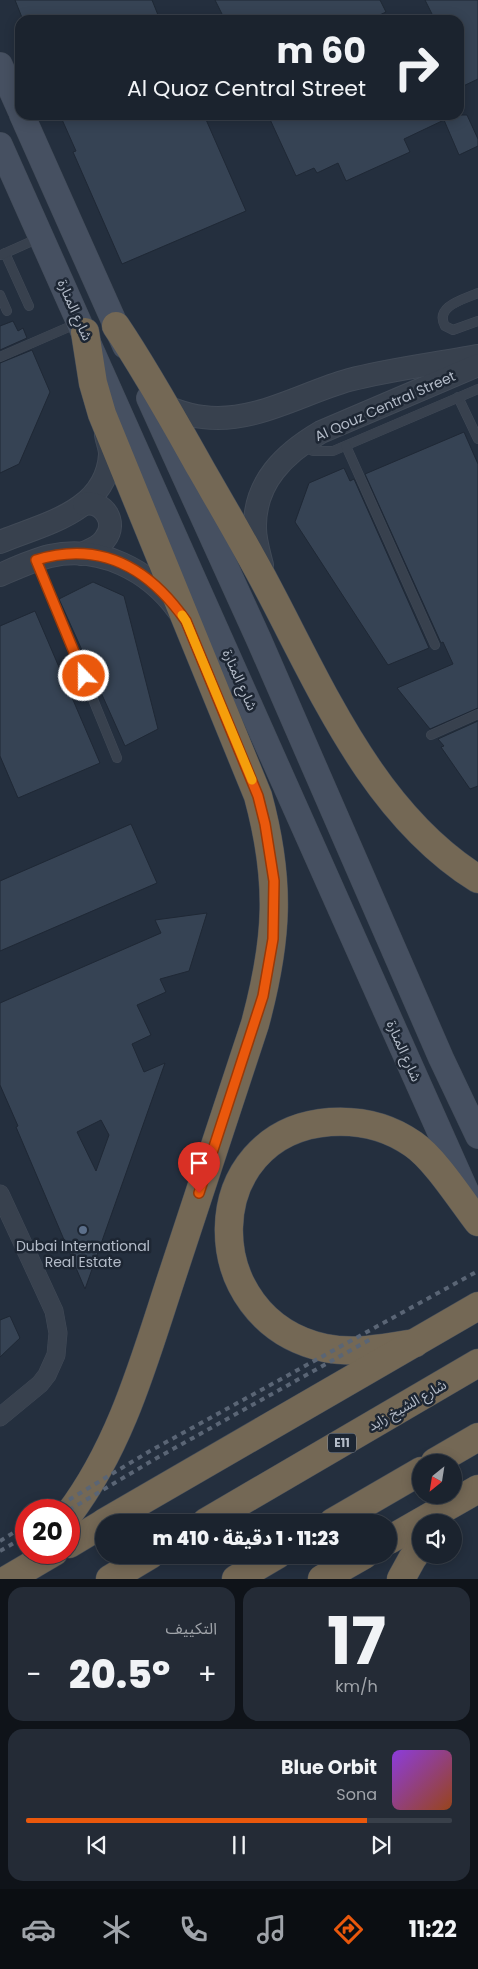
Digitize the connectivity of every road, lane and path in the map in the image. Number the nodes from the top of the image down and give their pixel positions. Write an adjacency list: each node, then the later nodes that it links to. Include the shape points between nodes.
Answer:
1 (0, 65): 2 (main road)
2 (15, 99)
3 (24, 120): 12 (main road)
4 (0, 145): 5 (main road, شارع المنارة)
5 (42, 236): 6 (lane); 13 (main road, شارع المنارة)
6 (2, 254): 9 (lane)
7 (478, 293): 11 (lane, via 450,306 442,316 445,326 453,330)
8 (0, 295): 10 (lane)
9 (29, 306)
10 (7, 311)
11 (478, 322)
12 (116, 326): 19 (highway); 36 (main road)
13 (82, 327): 15 (lane); 20 (highway); 38 (main road, شارع المنارة)
14 (478, 356): 19 (street, Al Qouz Central Street, via 350,380 241,416 203,417)
15 (0, 357)
16 (478, 365): 22 (street, Al Qouz Central Street)
17 (478, 388): 18 (lane)
18 (458, 397): 21 (lane); 23 (lane)
19 (166, 407): 29 (highway)
20 (102, 414): 24 (street, via 110,453 95,493); 30 (highway)
21 (478, 439)
22 (300, 444): 23 (lane, via 320,452); 29 (street, Al Qouz Central Street, via 281,460 268,478 258,502 256,540)
23 (346, 446): 31 (lane)
24 (84, 504): 25 (street, via 62,518); 26 (street, via 97,504 103,508 111,526 102,543)
25 (0, 541)
26 (82, 554): 27 (street); 30 (street, via 114,560 143,575 172,601)
27 (36, 560): 28 (street); 34 (lane)
28 (0, 575)
29 (267, 586): 35 (highway, via 341,726 374,775 432,843)
30 (186, 621): 48 (highway, via 247,769 265,824 274,881 273,939 255,1024 137,1382 109,1449)
31 (435, 645)
32 (478, 714): 33 (lane)
33 (432, 735)
34 (117, 758)
35 (478, 879)
36 (478, 1136)
37 (0, 1194): 43 (street, via 54,1311 58,1333 56,1355 47,1375)
38 (478, 1217)
39 (478, 1222): 41 (highway, via 426,1155 414,1145 386,1130 356,1122 308,1125 279,1137 248,1167 238,1185 228,1226 233,1268 242,1288 269,1321 305,1342 344,1350 376,1350)
40 (478, 1306): 41 (highway)
41 (415, 1343): 50 (highway)
42 (478, 1363): 51 (highway, شارع الشيخ زايد / E11)
43 (0, 1417)
44 (478, 1437): 45 (highway)
45 (449, 1454)
46 (412, 1476): 52 (highway)
47 (478, 1489): 55 (highway)
48 (79, 1499)
49 (478, 1499): 53 (highway)
50 (120, 1514)
51 (220, 1514)
52 (347, 1514)
53 (458, 1514)
54 (95, 1529): 56 (highway)
55 (397, 1535)
56 (80, 1538)
57 (412, 1558): 67 (highway)
58 (24, 1564): 63 (highway)
59 (34, 1564): 63 (highway)
60 (135, 1564): 64 (highway)
61 (262, 1564): 65 (highway)
62 (348, 1564): 66 (highway)
63 (8, 1579)
64 (110, 1579)
65 (236, 1579)
66 (322, 1579)
67 (401, 1579)

